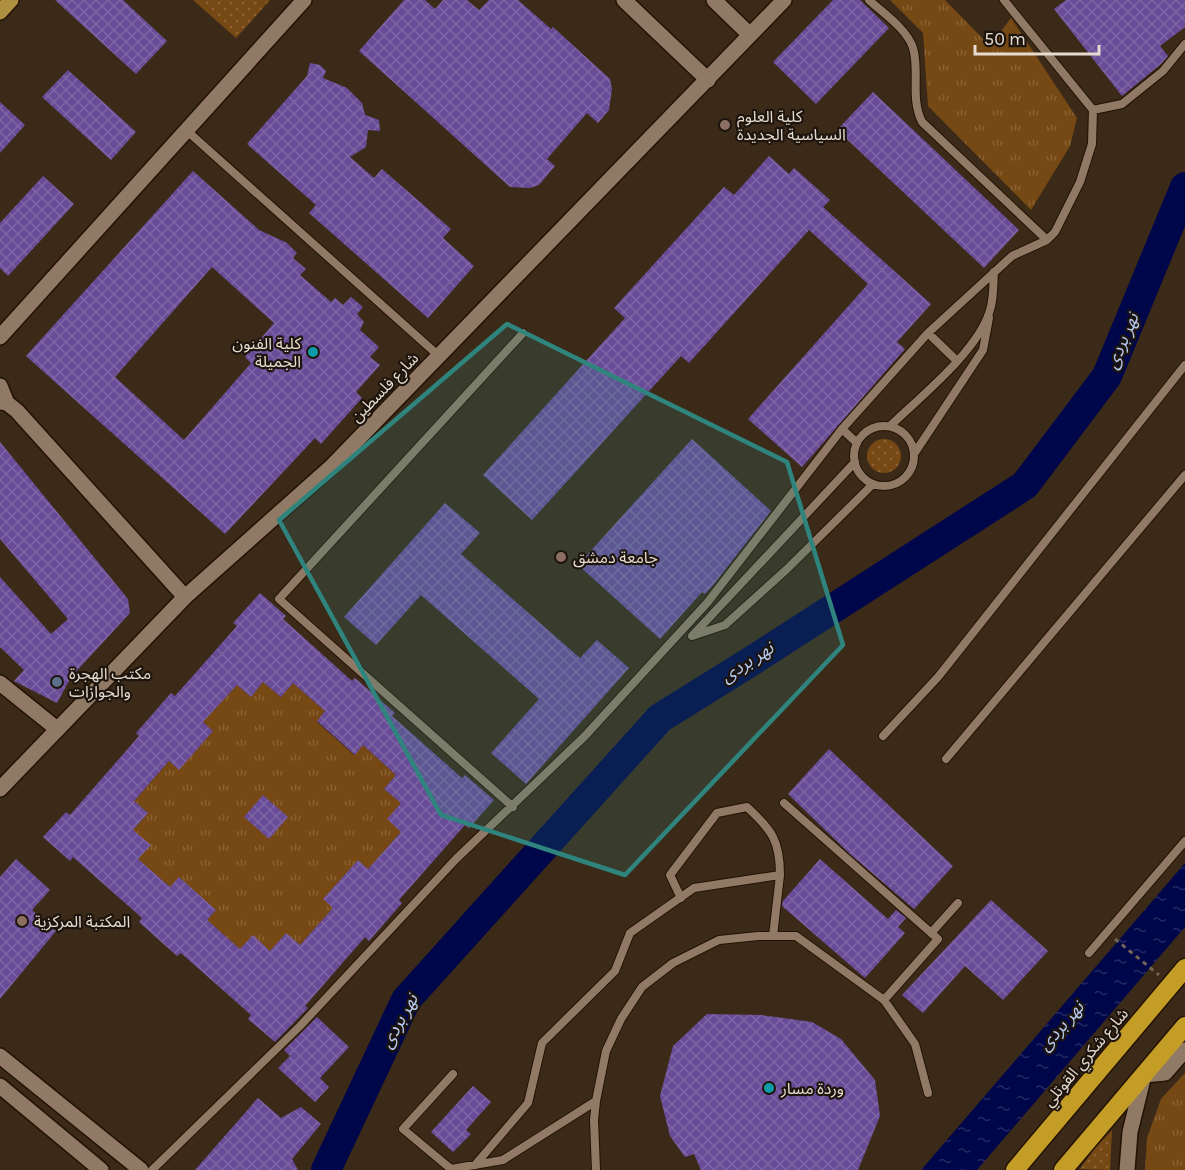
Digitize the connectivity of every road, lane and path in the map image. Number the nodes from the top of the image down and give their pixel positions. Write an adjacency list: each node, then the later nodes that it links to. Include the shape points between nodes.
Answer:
1 (11, 0): 8 (main road)
2 (304, 0): 13 (street)
3 (624, 0): 11 (street)
4 (714, 0): 9 (street)
5 (784, 0): 9 (street, شارع فلسطين)
6 (868, 0): 14 (lane, via 906,35 913,49 916,112 922,122)
7 (1004, 0): 12 (lane)
8 (0, 12)
9 (749, 34): 11 (street, شارع فلسطين)
10 (1185, 44): 12 (lane, via 1163,71 1122,104)
11 (708, 80): 20 (street, شارع فلسطين)
12 (1093, 110): 14 (lane, via 1092,144 1080,182)
13 (186, 130): 19 (street); 20 (lane)
14 (1047, 240): 15 (lane, via 1012,256)
15 (994, 272): 16 (lane); 18 (lane)
16 (990, 310): 21 (lane); 28 (lane, via 983,350)
17 (523, 333): 39 (lane, via 279,599)
18 (928, 333): 21 (lane); 26 (lane)
19 (0, 338)
20 (439, 356): 32 (street, شارع فلسطين, via 332,466)
21 (957, 361): 25 (lane)
22 (1185, 365): 35 (lane, via 938,677)
23 (0, 386): 24 (street)
24 (3, 403): 32 (street, via 17,411)
25 (890, 426): 27 (lane, via 870,429); 28 (lane, via 906,436)
26 (842, 429): 27 (lane); 39 (lane, via 707,603)
27 (857, 443): 29 (lane)
28 (914, 454): 31 (lane, via 909,472 902,480 883,486)
29 (855, 462): 31 (lane, via 858,471); 31 (lane, via 692,636 725,625)
30 (1185, 475): 36 (lane)
31 (873, 484)
32 (185, 597): 34 (street, شارع فلسطين)
33 (0, 683): 34 (street)
34 (57, 729): 37 (street, شارع فلسطين)
35 (884, 736)
36 (946, 759)
37 (0, 789)
38 (784, 803): 45 (lane)
39 (513, 807): 62 (lane, via 456,859 300,1026)
40 (1185, 841): 44 (lane)
41 (780, 875): 42 (lane, via 694,888); 42 (lane, via 780,852 765,824 747,807 717,813 670,875); 46 (lane)
42 (681, 898): 59 (lane, via 630,933 615,971 542,1043 528,1103)
43 (958, 903): 45 (lane)
44 (1107, 932): 47 (lane); 49 (path)
45 (931, 933): 50 (lane, via 938,939)
46 (773, 936): 50 (lane, via 796,936); 58 (lane, via 719,940 673,963 642,987 606,1051)
47 (1089, 953)
48 (1185, 968): 49 (highway, شارع شكري القوتلي)
49 (1171, 985): 64 (highway, شارع شكري القوتلي)
50 (884, 1000): 57 (lane, via 915,1044)
51 (1185, 1026): 55 (highway)
52 (1185, 1050): 55 (street, via 1165,1072)
53 (0, 1056): 61 (street)
54 (453, 1074): 59 (lane, via 403,1129 452,1169)
55 (1144, 1075): 65 (highway); 66 (street, via 1130,1132)
56 (0, 1086): 60 (street)
57 (928, 1093)
58 (596, 1101): 59 (lane, via 503,1160); 63 (lane)
59 (475, 1165)
60 (101, 1170)
61 (141, 1170)
62 (152, 1170)
63 (596, 1170)
64 (1015, 1170)
65 (1063, 1170)
66 (1127, 1170)

